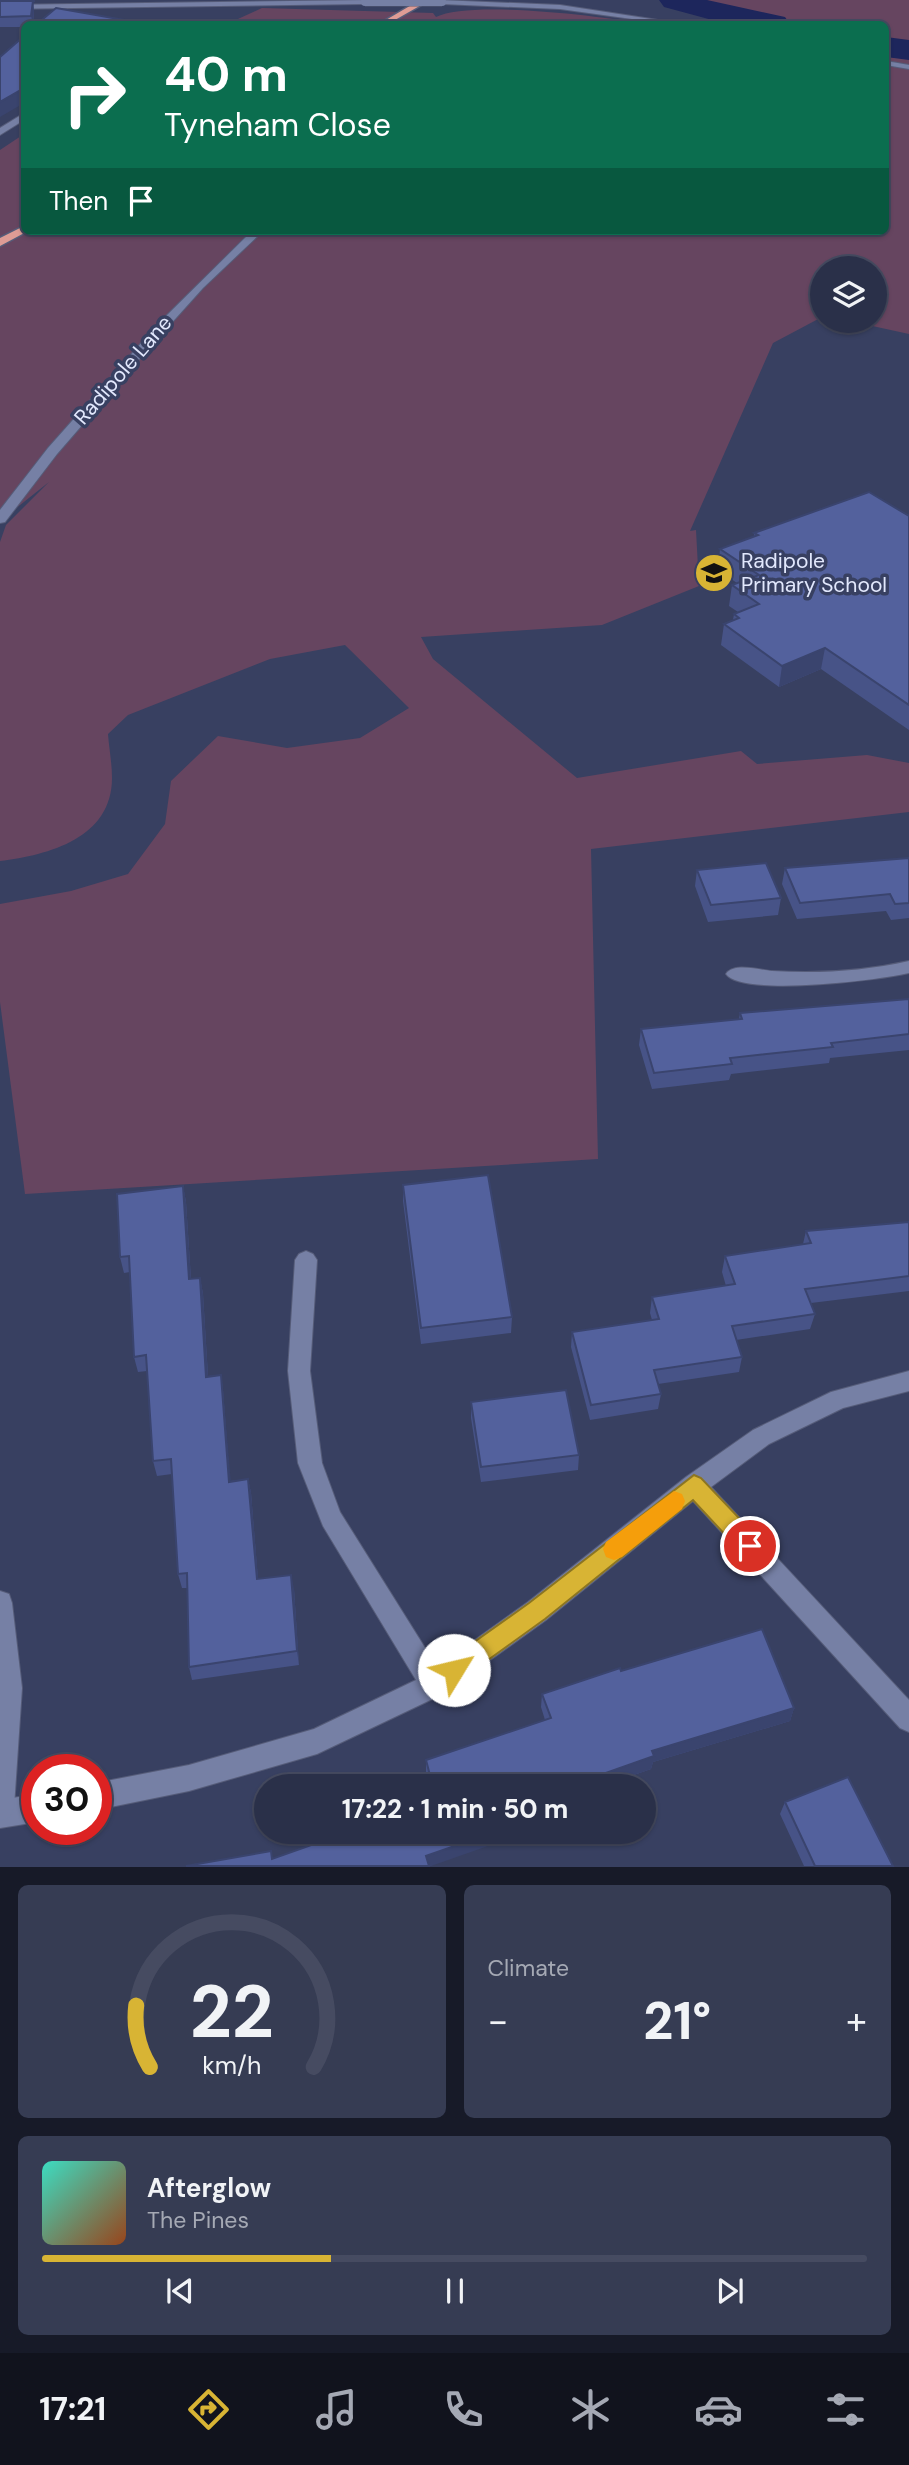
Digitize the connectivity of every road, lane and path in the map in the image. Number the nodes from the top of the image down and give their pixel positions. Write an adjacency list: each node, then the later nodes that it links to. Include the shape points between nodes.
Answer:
1 (426, 0): 4 (highway)
2 (351, 1): 3 (street); 5 (street, bridge, via 560,7)
3 (0, 7)
4 (388, 21)
5 (659, 21)
6 (889, 64): 7 (street)
7 (909, 67)
8 (21, 119): 9 (street)
9 (0, 132)
10 (21, 231): 12 (highway)
11 (253, 235): 13 (street, Radipole Lane, via 173,313 29,478)
12 (0, 243)
13 (0, 519)
14 (909, 967): 15 (street, via 873,976 823,980)
15 (735, 974)
16 (306, 1260): 20 (street, via 299,1371 310,1463 331,1518)
17 (909, 1381): 18 (street, via 839,1399 761,1437)
18 (694, 1485): 20 (street, via 537,1611); 21 (street)
19 (0, 1603): 23 (street, via 9,1688)
20 (433, 1685): 22 (street, via 317,1741 189,1778)
21 (909, 1719)
22 (112, 1794)
23 (0, 1807)
24 (21, 1811): 25 (street)
25 (0, 1814)

